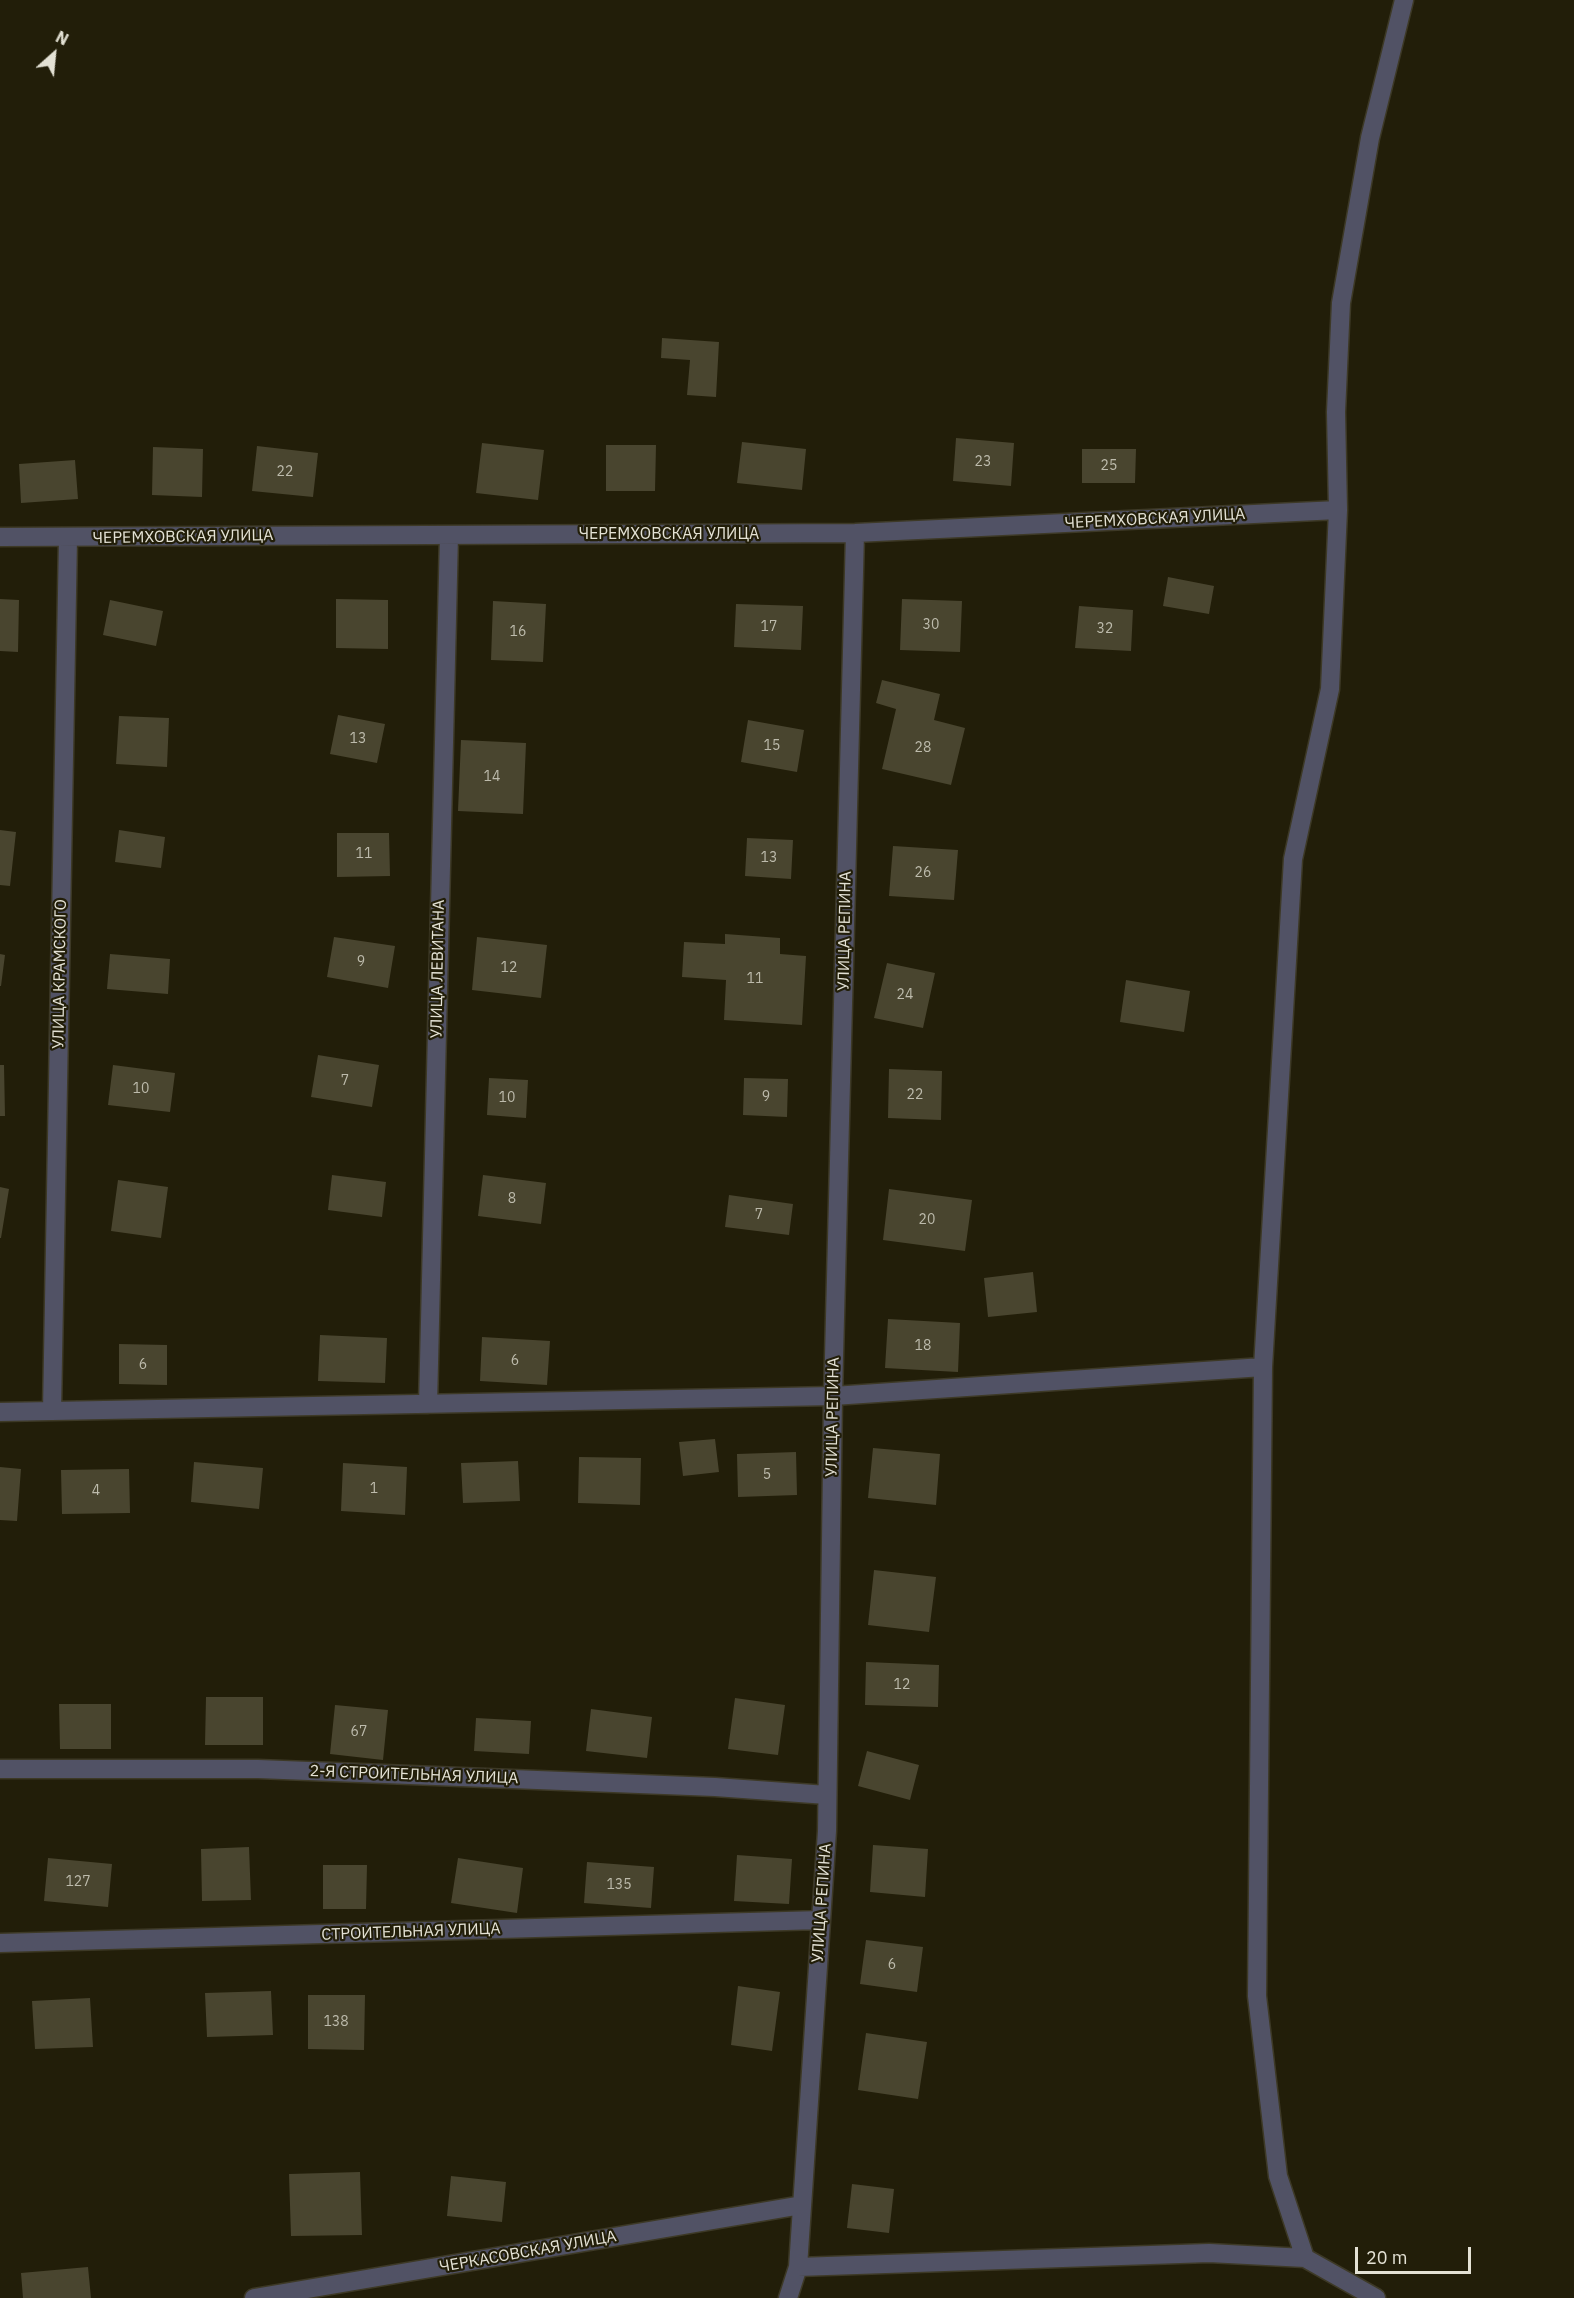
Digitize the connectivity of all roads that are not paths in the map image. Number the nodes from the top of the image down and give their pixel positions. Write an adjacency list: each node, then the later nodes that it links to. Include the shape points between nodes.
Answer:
1 (1404, 0): 2 (street, via 1370,138 1341,303 1336,412)
2 (1338, 510): 3 (street, ЧЕРЕМХОВСКАЯ УЛИЦА); 7 (street, via 1330,689 1293,859)
3 (855, 533): 4 (street, ЧЕРЕМХОВСКАЯ УЛИЦА); 8 (street, УЛИЦА РЕПИНА)
4 (449, 535): 6 (street, ЧЕРЕМХОВСКАЯ УЛИЦА); 9 (street, УЛИЦА ЛЕВИТАНА)
5 (0, 537): 6 (street, ЧЕРЕМХОВСКАЯ УЛИЦА)
6 (68, 538): 10 (street, УЛИЦА КРАМСКОГО)
7 (1263, 1367): 8 (street); 17 (street, via 1257,1996 1278,2176)
8 (833, 1396): 9 (street); 13 (street, УЛИЦА РЕПИНА)
9 (428, 1404): 10 (street)
10 (52, 1411): 11 (street)
11 (0, 1412)
12 (0, 1769): 13 (street, 2-Я СТРОИТЕЛЬНАЯ УЛИЦА, via 258,1769)
13 (827, 1795): 14 (street, УЛИЦА РЕПИНА)
14 (821, 1920): 15 (street, СТРОИТЕЛЬНАЯ УЛИЦА); 16 (street, УЛИЦА РЕПИНА)
15 (0, 1943)
16 (802, 2205): 18 (street, УЛИЦА РЕПИНА); 19 (street, ЧЕРКАСОВСКАЯ УЛИЦА)
17 (1305, 2258): 18 (street, via 1209,2253); 21 (street)
18 (798, 2267): 20 (street, УЛИЦА РЕПИНА)
19 (254, 2298)
20 (788, 2298)
21 (1376, 2298)

